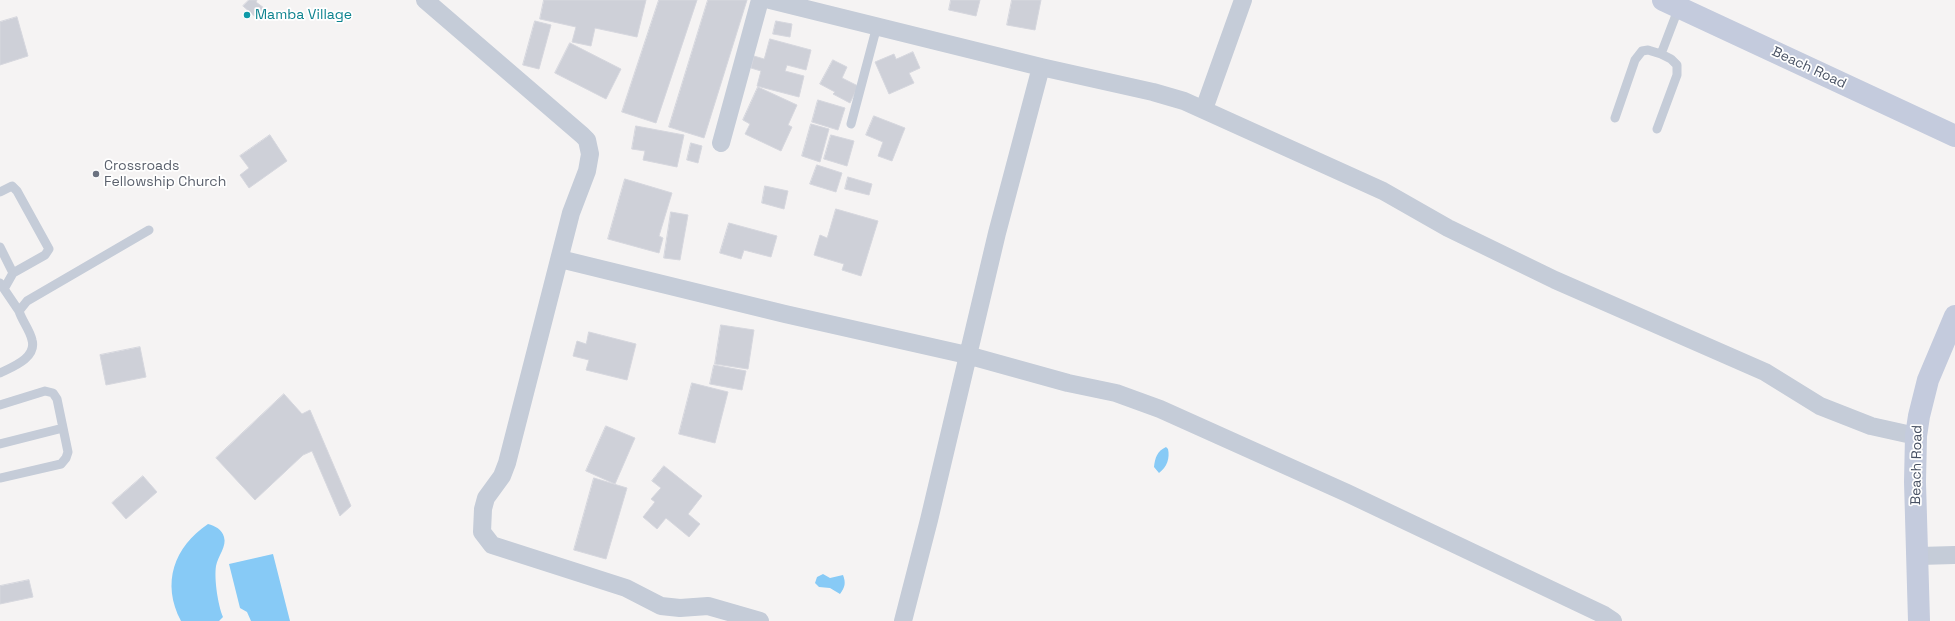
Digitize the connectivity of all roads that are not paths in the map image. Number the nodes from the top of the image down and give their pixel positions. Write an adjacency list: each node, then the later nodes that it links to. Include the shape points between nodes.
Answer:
1 (425, 0): 18 (street, via 587,140 590,154 588,166 571,213)
2 (760, 0): 14 (street)
3 (770, 0): 6 (street)
4 (1243, 0): 9 (street)
5 (1671, 4): 7 (lane); 13 (main road, Beach Road)
6 (877, 26): 8 (street); 11 (lane)
7 (1661, 54): 10 (lane, via 1642,51 1635,60); 12 (lane, via 1677,65 1677,75)
8 (1041, 67): 9 (street, via 1153,92); 23 (street)
9 (1204, 109): 27 (street, via 1383,191 1448,228 1555,280 1765,372 1820,406 1871,426)
10 (1615, 118)
11 (851, 124)
12 (1657, 129)
13 (1955, 136)
14 (721, 143)
15 (0, 192): 19 (lane, via 12,186 17,191 49,250 45,255)
16 (149, 230): 21 (lane, via 27,301)
17 (0, 247): 19 (lane)
18 (560, 260): 23 (street); 32 (street, via 507,464 502,476 486,498 482,532 492,545 626,588 661,606 708,606)
19 (13, 273): 20 (lane)
20 (2, 286): 21 (lane)
21 (19, 311): 24 (lane, via 32,340 32,348 25,360)
22 (1955, 316): 27 (main road, Beach Road, via 1928,380)
23 (968, 355): 33 (street); 34 (street, via 1068,383 1116,393 1160,409 1348,493)
24 (0, 373)
25 (0, 405): 26 (lane, via 45,390 57,399)
26 (63, 428): 28 (lane); 29 (lane, via 68,452 61,464)
27 (1916, 436): 31 (main road, Beach Road, via 1915,482)
28 (0, 444)
29 (0, 478)
30 (1955, 555): 31 (street)
31 (1919, 556): 35 (main road, Beach Road)
32 (760, 621)
33 (903, 621)
34 (1613, 621)
35 (1919, 621)

